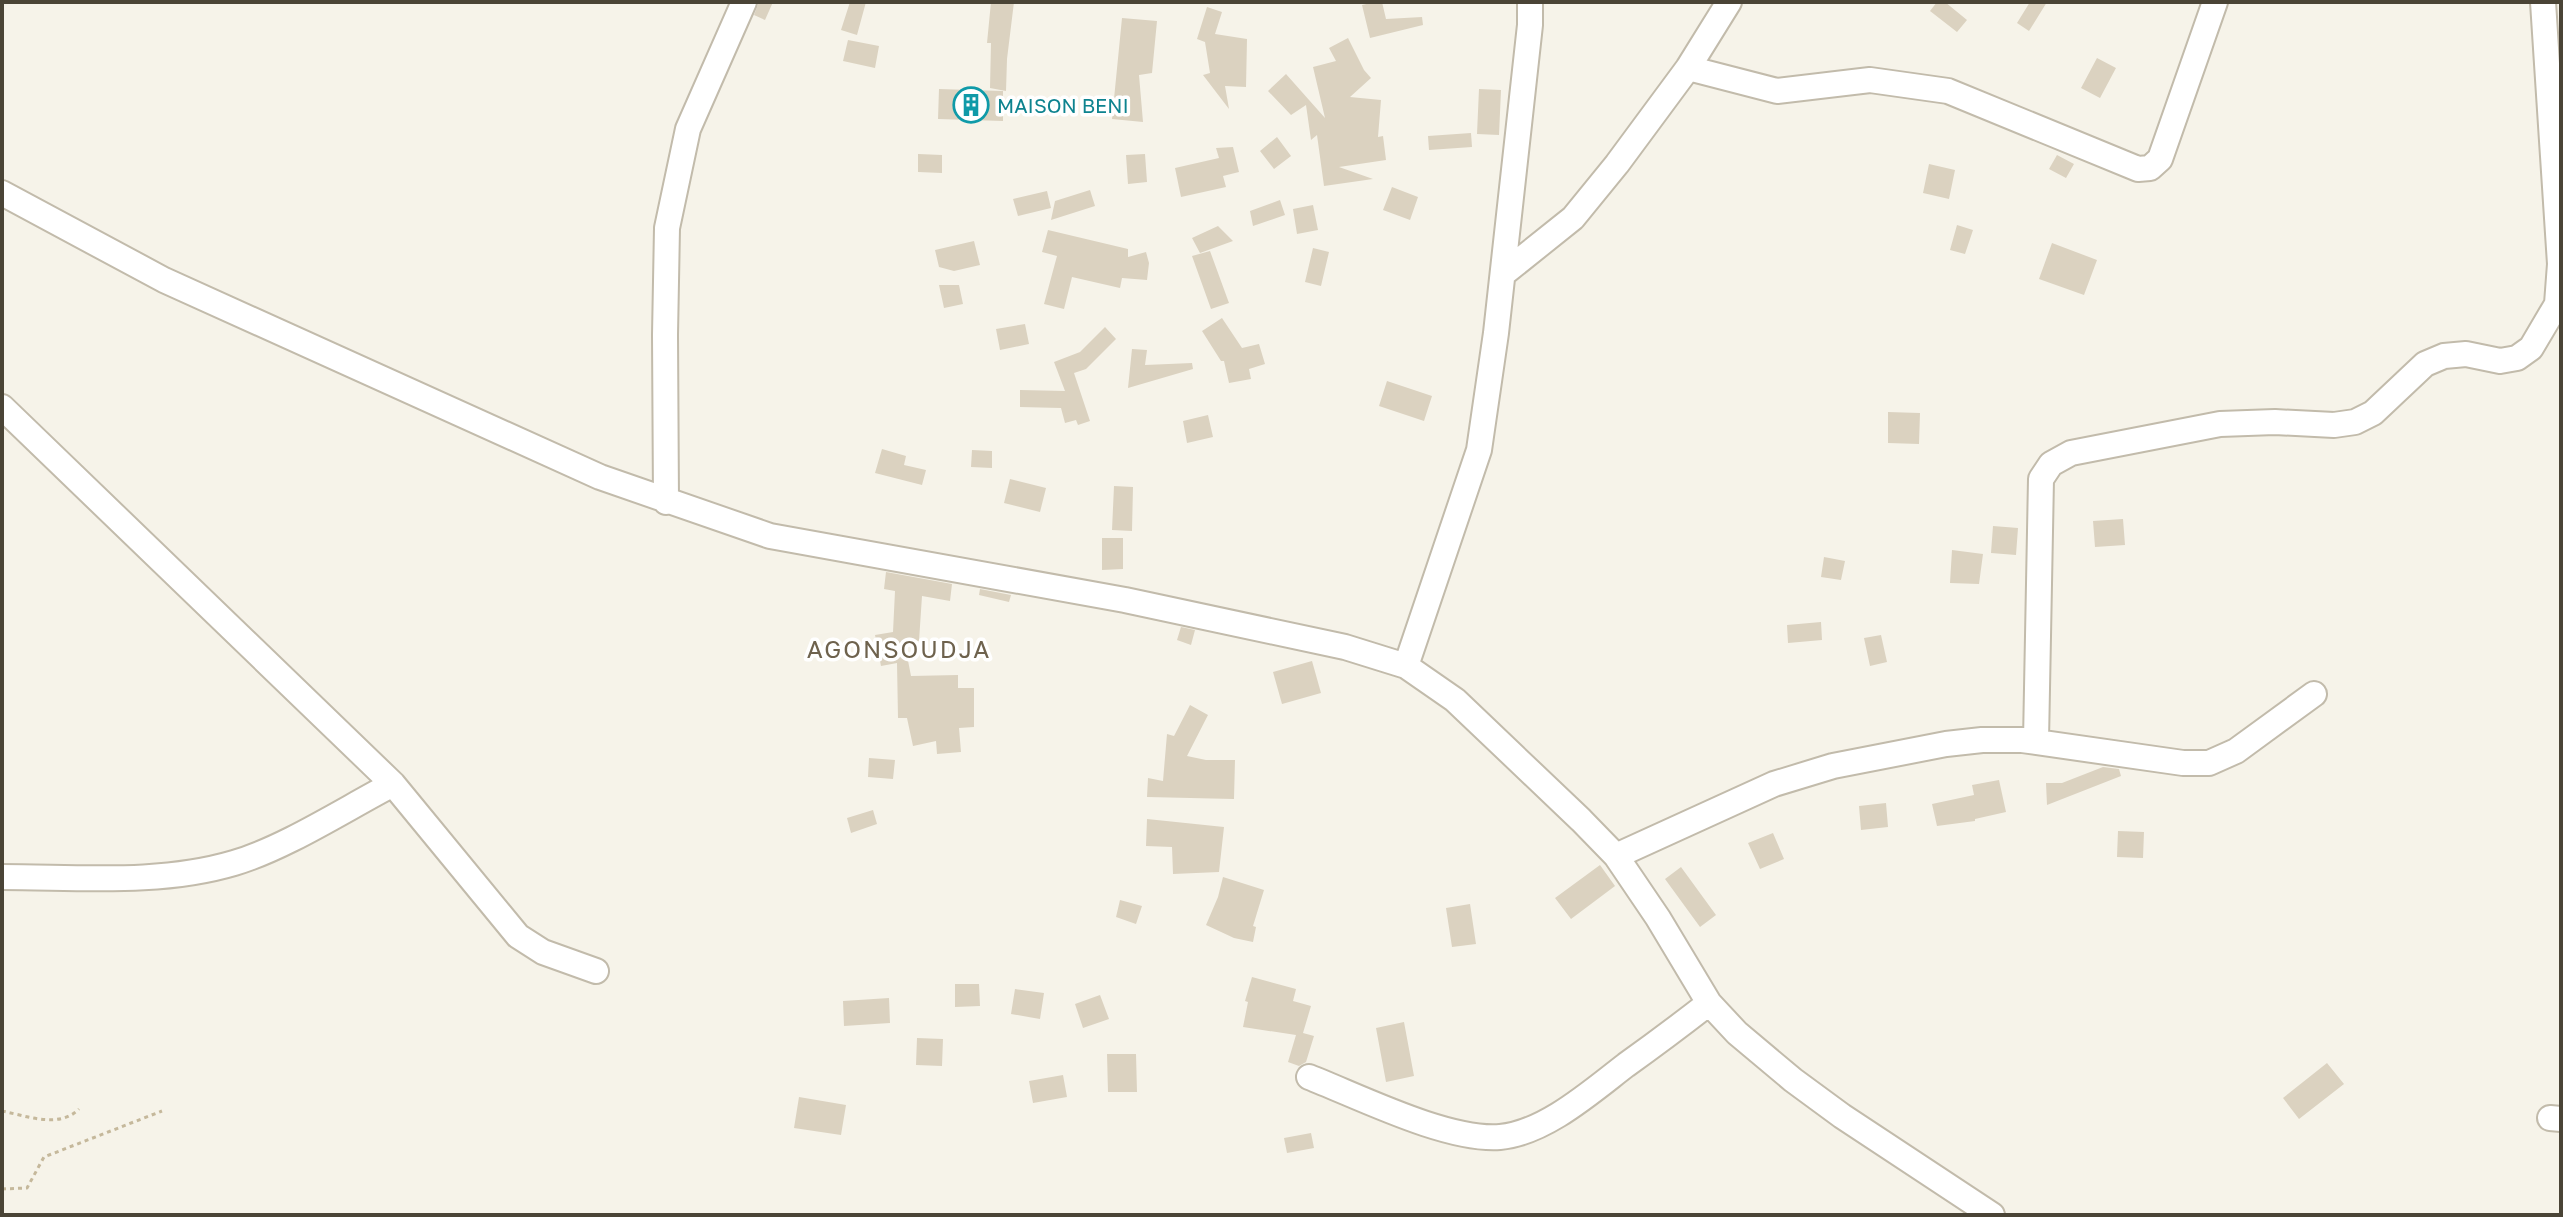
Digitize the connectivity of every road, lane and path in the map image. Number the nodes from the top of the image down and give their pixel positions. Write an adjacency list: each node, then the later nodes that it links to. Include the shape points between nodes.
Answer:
1 (744, 2): 10 (street, via 688,129 667,228)
2 (1530, 2): 8 (street)
3 (1729, 2): 6 (street)
4 (2215, 2): 6 (street, via 2160,159 2150,168 2138,169 1948,91 1870,80 1777,91)
5 (2543, 2): 13 (street, via 2560,264 2557,304 2531,348 2500,361 2444,356 2425,364 2373,413 2355,422 2220,424 2071,453 2051,464 2041,479)
6 (1688, 68): 8 (street, via 1573,218)
7 (2, 193): 10 (street, via 164,280)
8 (1503, 274): 11 (street, via 1479,450)
9 (2, 407): 14 (street)
10 (666, 502): 11 (street, via 770,536 1125,600 1345,647)
11 (1406, 666): 15 (street, via 1455,700)
12 (2314, 694): 13 (street, via 2236,751 2209,763)
13 (2036, 741): 15 (street, via 1946,744 1823,768 1774,784)
14 (393, 784): 16 (street, via 235,863 167,877); 17 (street, via 518,936 543,952)
15 (1616, 856): 18 (street)
16 (2, 877)
17 (596, 971)
18 (1709, 1003): 19 (street, via 1573,1105 1530,1130 1501,1137 1437,1128); 24 (street, via 1793,1080)
19 (1309, 1077)
20 (79, 1109): 21 (path, via 70,1118 50,1120)
21 (2, 1111)
22 (162, 1111): 23 (path, via 44,1157 27,1188)
23 (2, 1189)
24 (1992, 1215)

